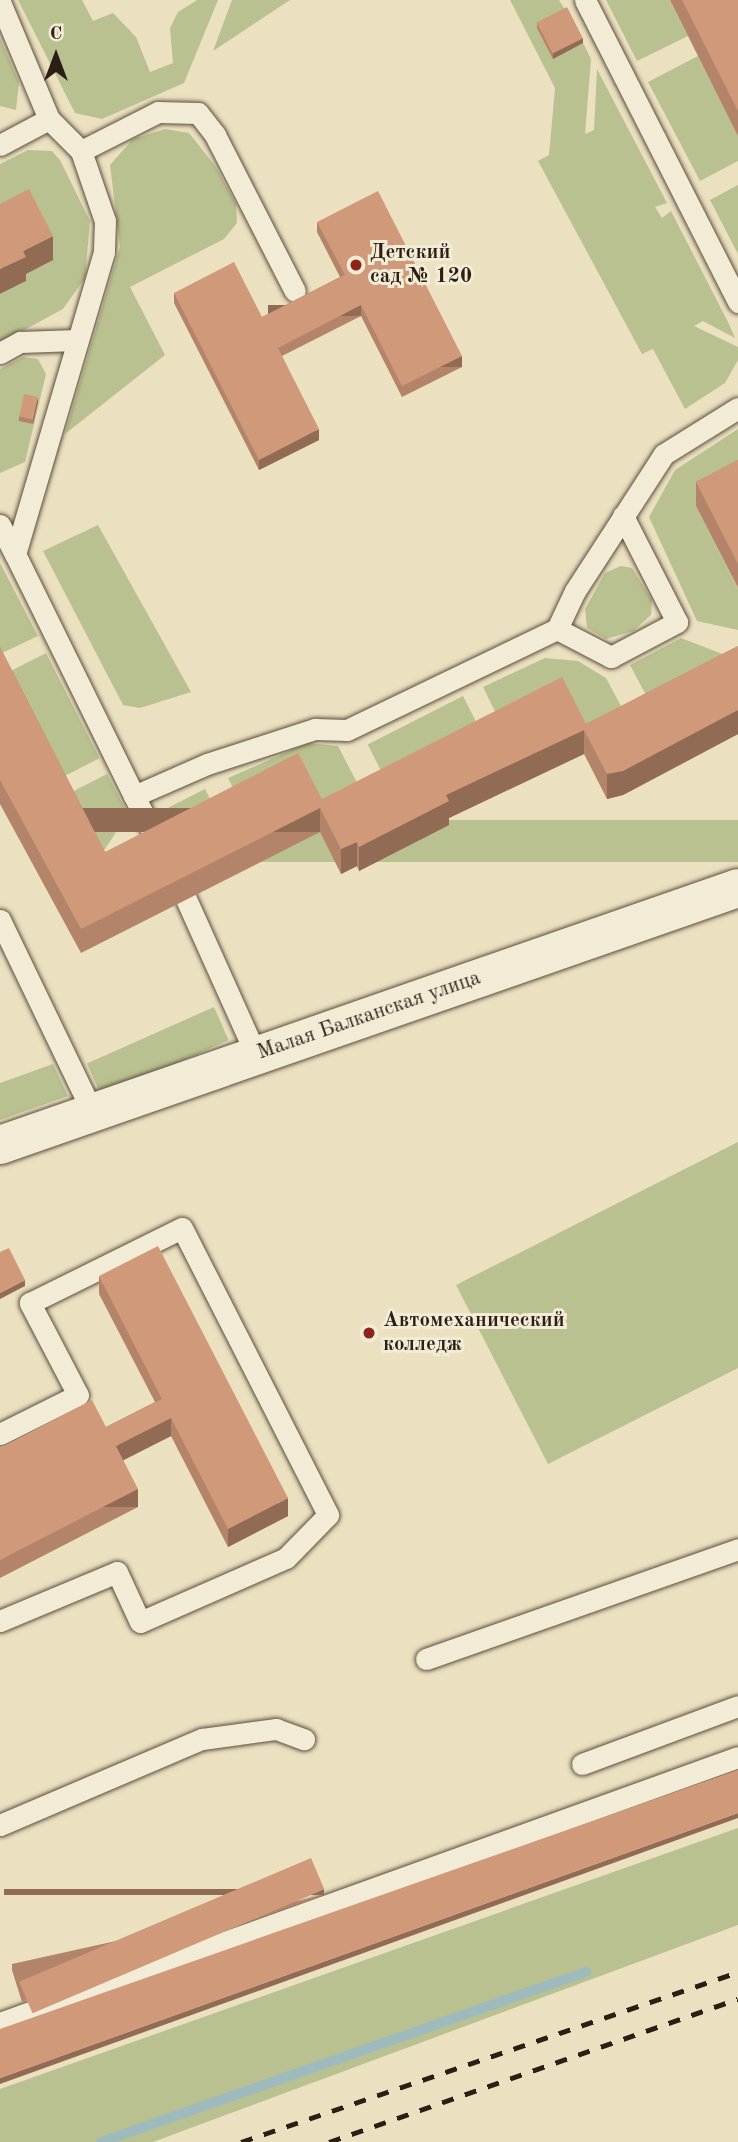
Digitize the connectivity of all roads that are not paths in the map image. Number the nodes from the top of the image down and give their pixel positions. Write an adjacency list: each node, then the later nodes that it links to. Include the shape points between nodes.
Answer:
1 (585, 0): 7 (lane)
2 (0, 2): 3 (lane)
3 (49, 119): 4 (lane); 5 (lane)
4 (0, 145)
5 (81, 151): 6 (lane, via 158,112 198,113 215,135); 8 (lane, via 105,221 104,251)
6 (296, 290)
7 (738, 302)
8 (78, 340): 9 (lane, via 20,342); 13 (lane)
9 (0, 353)
10 (738, 408): 11 (lane, via 664,454)
11 (623, 516): 14 (lane); 14 (lane, via 677,622 611,657)
12 (0, 525): 13 (lane)
13 (15, 554): 15 (lane)
14 (558, 629): 15 (lane, via 347,730 315,729 207,764)
15 (134, 796): 16 (lane)
16 (161, 848)
17 (738, 888): 20 (street, Малая Балканская улица)
18 (186, 899): 20 (lane)
19 (0, 920): 21 (lane)
20 (256, 1055): 21 (street, Малая Балканская улица)
21 (93, 1113): 22 (street, Малая Балканская улица)
22 (0, 1145)
23 (0, 1434): 25 (lane, via 78,1395 30,1303 181,1228 328,1515 286,1558 140,1622 117,1572)
24 (738, 1549): 26 (lane)
25 (0, 1621)
26 (426, 1659)
27 (738, 1706): 30 (lane)
28 (304, 1739): 31 (lane, via 276,1729 202,1739)
29 (738, 1757): 32 (lane)
30 (582, 1764)
31 (0, 1825)
32 (0, 2023)

